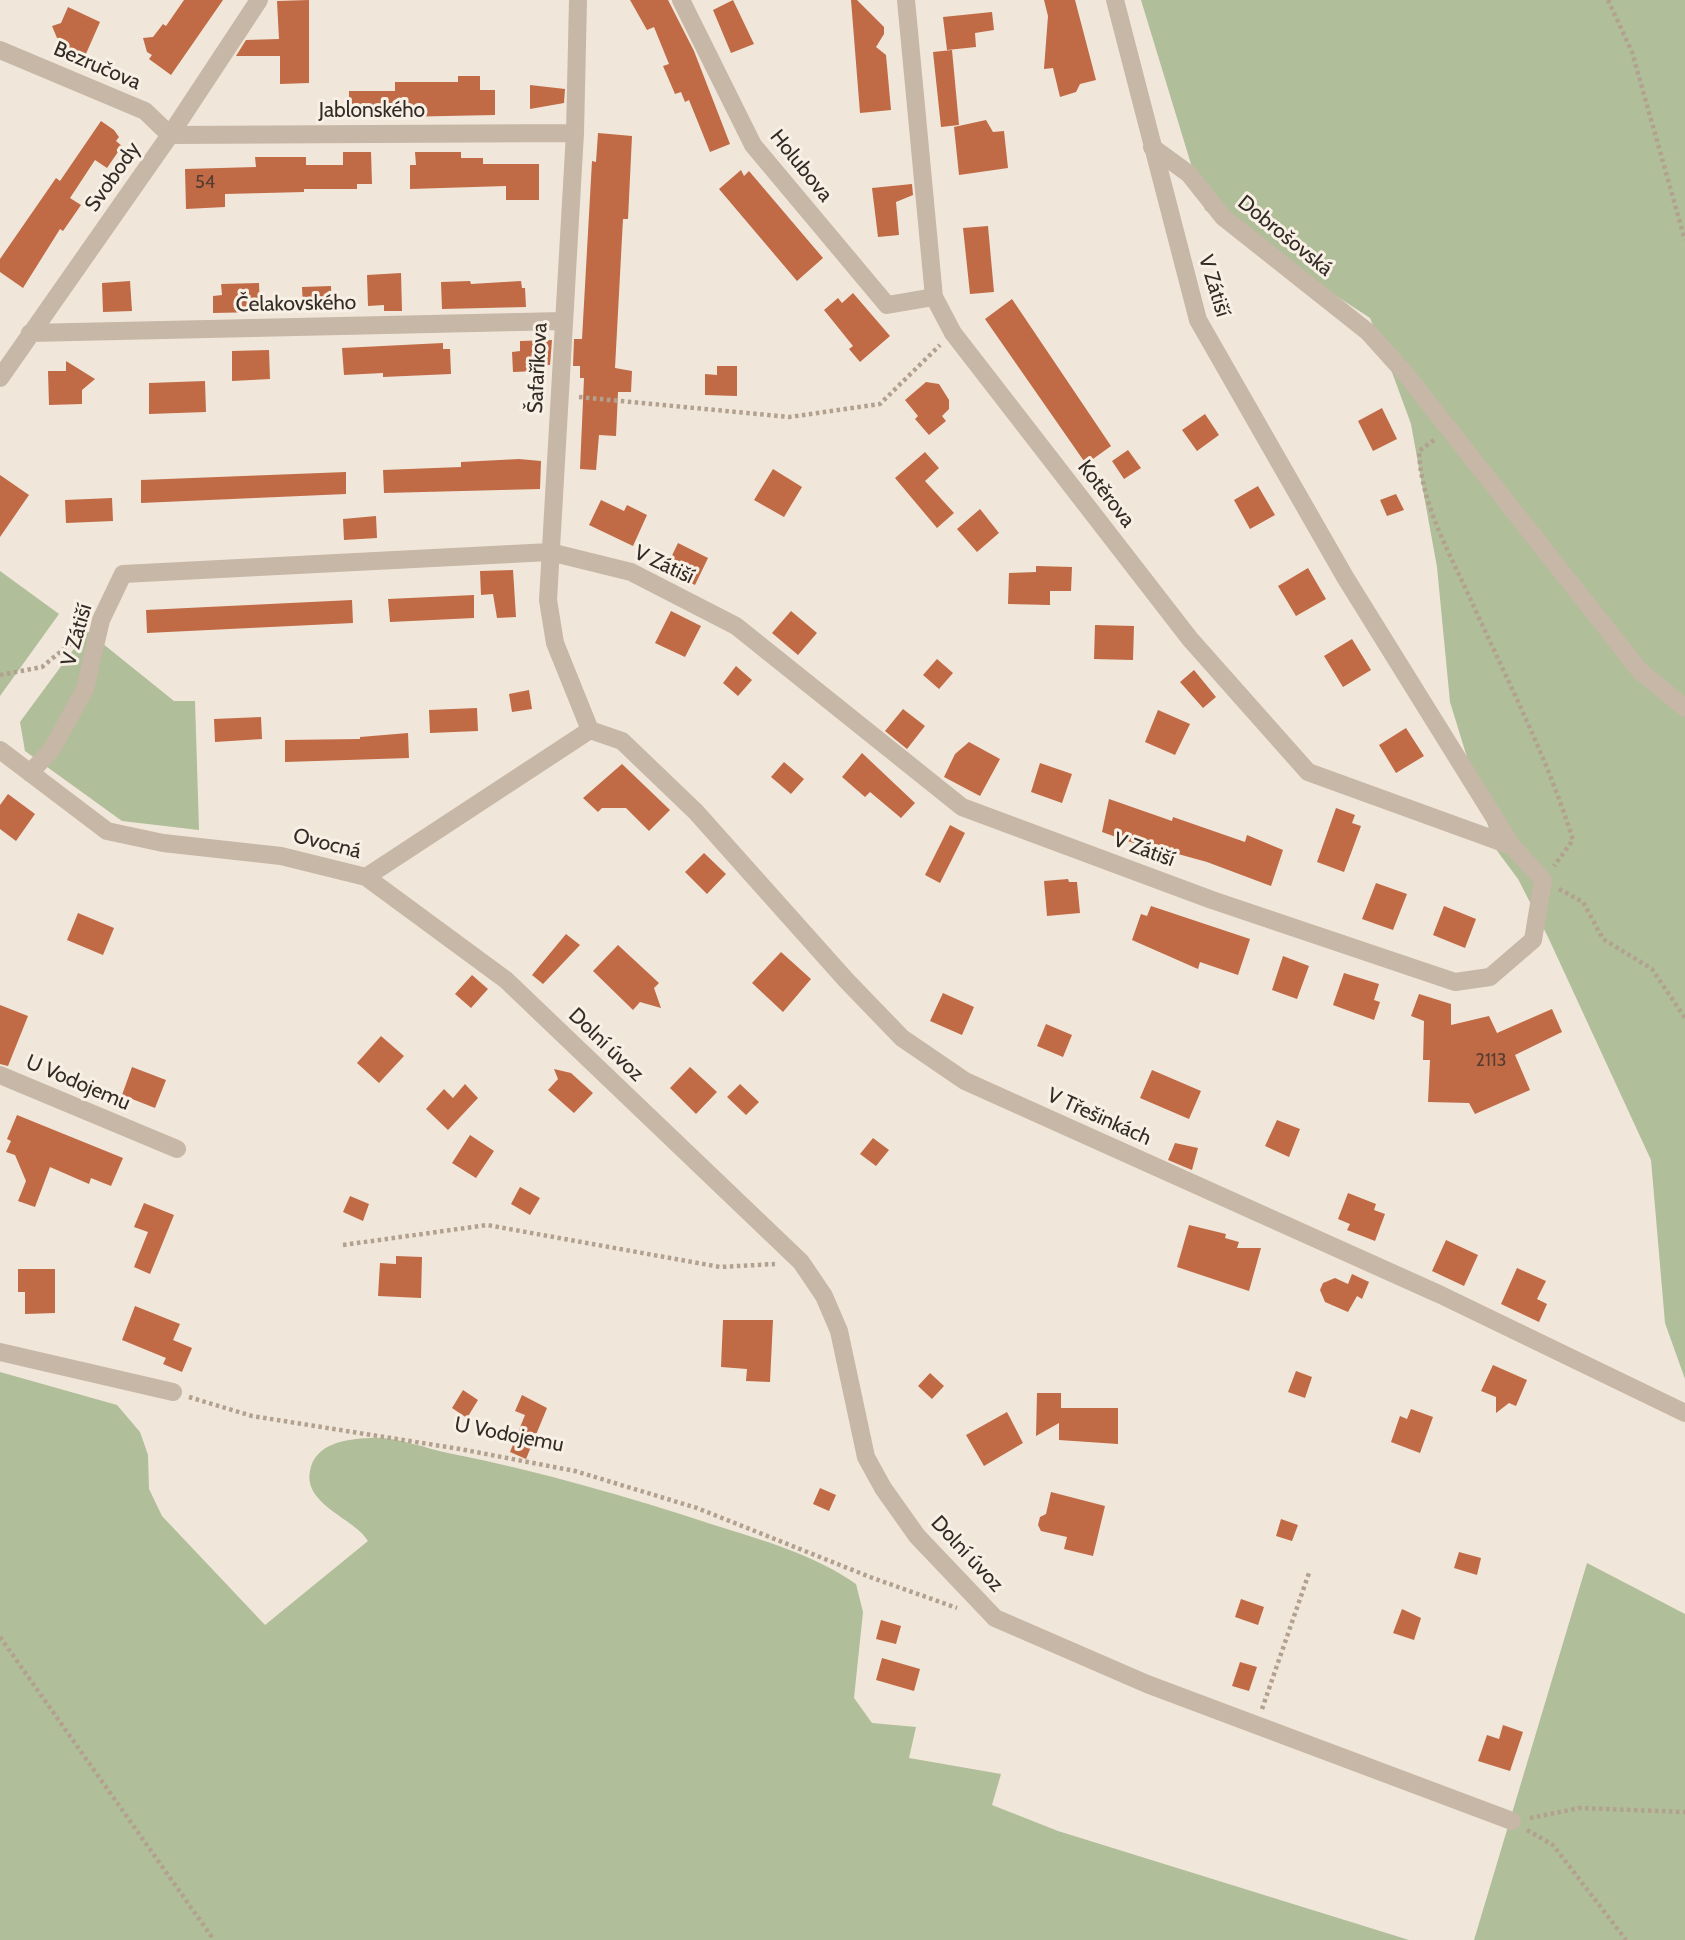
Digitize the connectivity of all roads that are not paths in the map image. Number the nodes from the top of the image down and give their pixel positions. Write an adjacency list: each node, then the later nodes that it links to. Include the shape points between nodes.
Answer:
1 (259, 0): 8 (street, Svobody)
2 (578, 0): 7 (street, Šafaříkova)
3 (681, 0): 10 (street, Holubova, via 753,145 887,305)
4 (906, 0): 10 (street, Kotěrova)
5 (1115, 0): 9 (street)
6 (0, 50): 8 (street, Bezručova, via 145,111)
7 (575, 132): 8 (street, Jablonského); 11 (street, Šafaříkova)
8 (170, 135): 12 (street, Svobody)
9 (1152, 147): 15 (street, Dobrošovská, via 1189,174 1223,217 1368,332 1640,671); 19 (street, V Zátiší, via 1198,320 1345,577)
10 (934, 297): 19 (street, Kotěrova, via 953,333 1190,639 1308,772)
11 (564, 321): 12 (street, Čelakovského); 14 (street, Šafaříkova)
12 (30, 333): 13 (street, Svobody)
13 (0, 378)
14 (550, 552): 16 (street, Šafaříkova, via 548,600 555,643); 18 (street, V Zátiší, via 123,575 101,620 85,689 52,749); 19 (street, V Zátiší, via 631,572 736,626 962,807 1212,900 1455,982 1490,977 1533,940 1543,880)
15 (1685, 708)
16 (590, 730): 20 (street, Ovocná); 25 (street, V Třešinkách, via 622,741 696,813 902,1038 965,1081 1441,1295)
17 (0, 750): 18 (street, Ovocná)
18 (30, 773): 20 (street, Ovocná, via 107,831 163,843 281,856)
19 (1512, 846)
20 (366, 877): 26 (street, Dolní úvoz, via 506,980 801,1262 824,1296 839,1331 866,1457 918,1536 995,1618 1147,1684)
21 (0, 1075): 22 (street, U Vodojemu)
22 (177, 1149)
23 (0, 1352): 24 (street)
24 (173, 1392)
25 (1685, 1413)
26 (1512, 1821)

